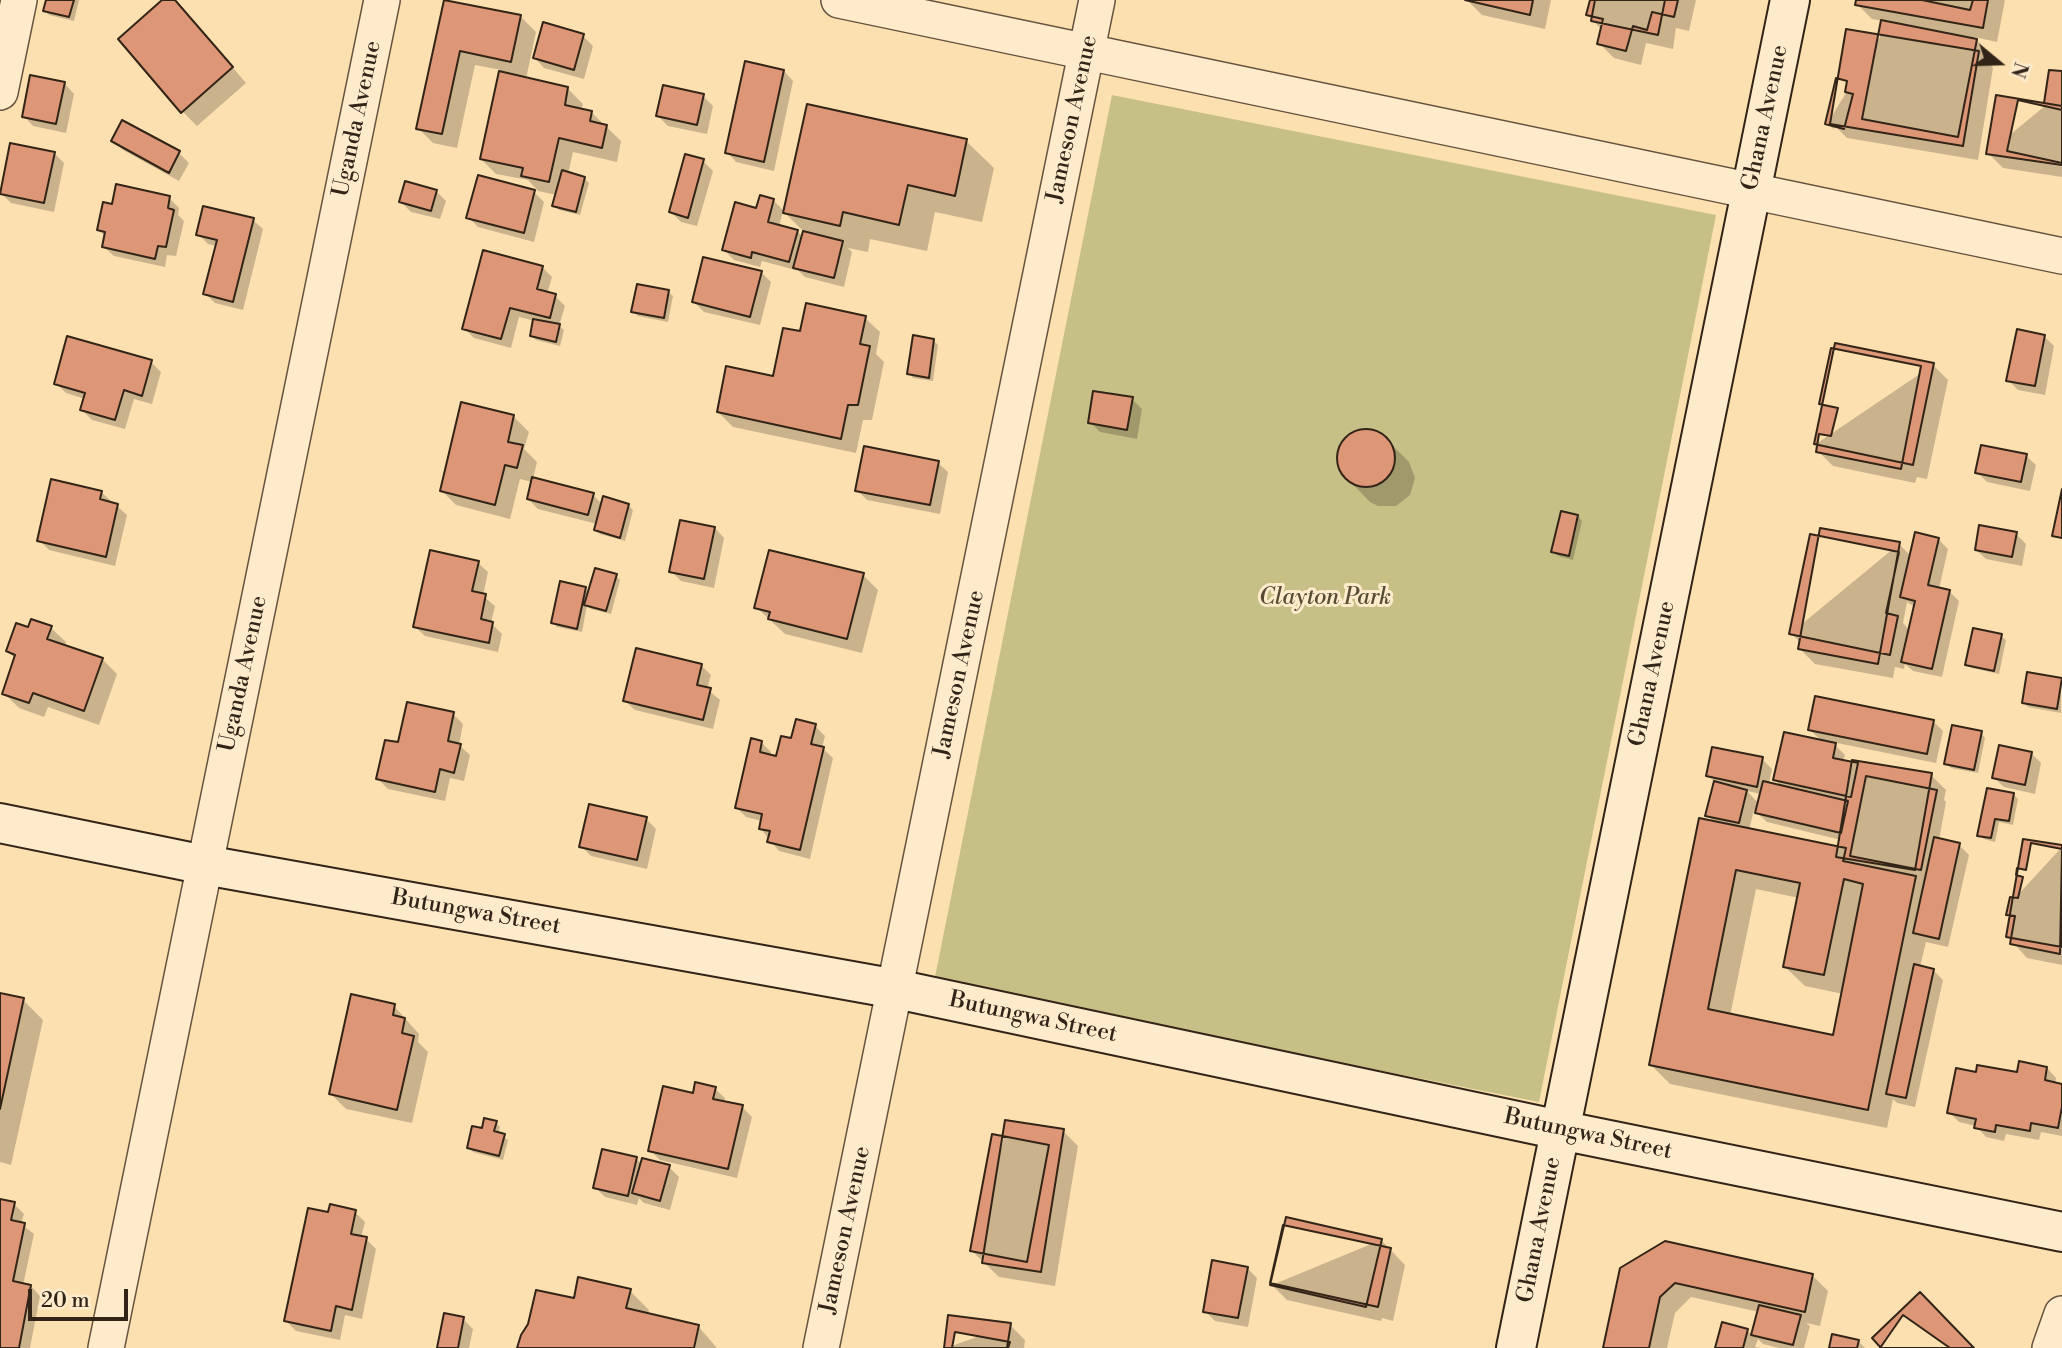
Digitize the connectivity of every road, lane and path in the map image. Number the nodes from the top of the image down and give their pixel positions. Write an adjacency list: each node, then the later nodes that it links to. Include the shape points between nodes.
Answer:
1 (19, 0): 7 (street)
2 (382, 0): 11 (street, Uganda Avenue)
3 (839, 0): 6 (street)
4 (1097, 0): 6 (street, Jameson Avenue)
5 (1790, 0): 8 (main road, Ghana Avenue)
6 (1087, 52): 8 (street); 12 (street, Jameson Avenue)
7 (0, 92)
8 (1751, 191): 9 (street); 13 (main road, Ghana Avenue)
9 (2062, 256)
10 (0, 823): 11 (main road, Butungwa Street)
11 (205, 864): 12 (main road, Butungwa Street); 16 (street, Uganda Avenue)
12 (895, 989): 13 (main road, Butungwa Street); 17 (street, Jameson Avenue)
13 (1560, 1130): 14 (main road, Butungwa Street); 18 (main road, Ghana Avenue)
14 (2062, 1232)
15 (2062, 1314): 19 (street)
16 (106, 1348)
17 (821, 1348)
18 (1516, 1348)
19 (2050, 1348)

